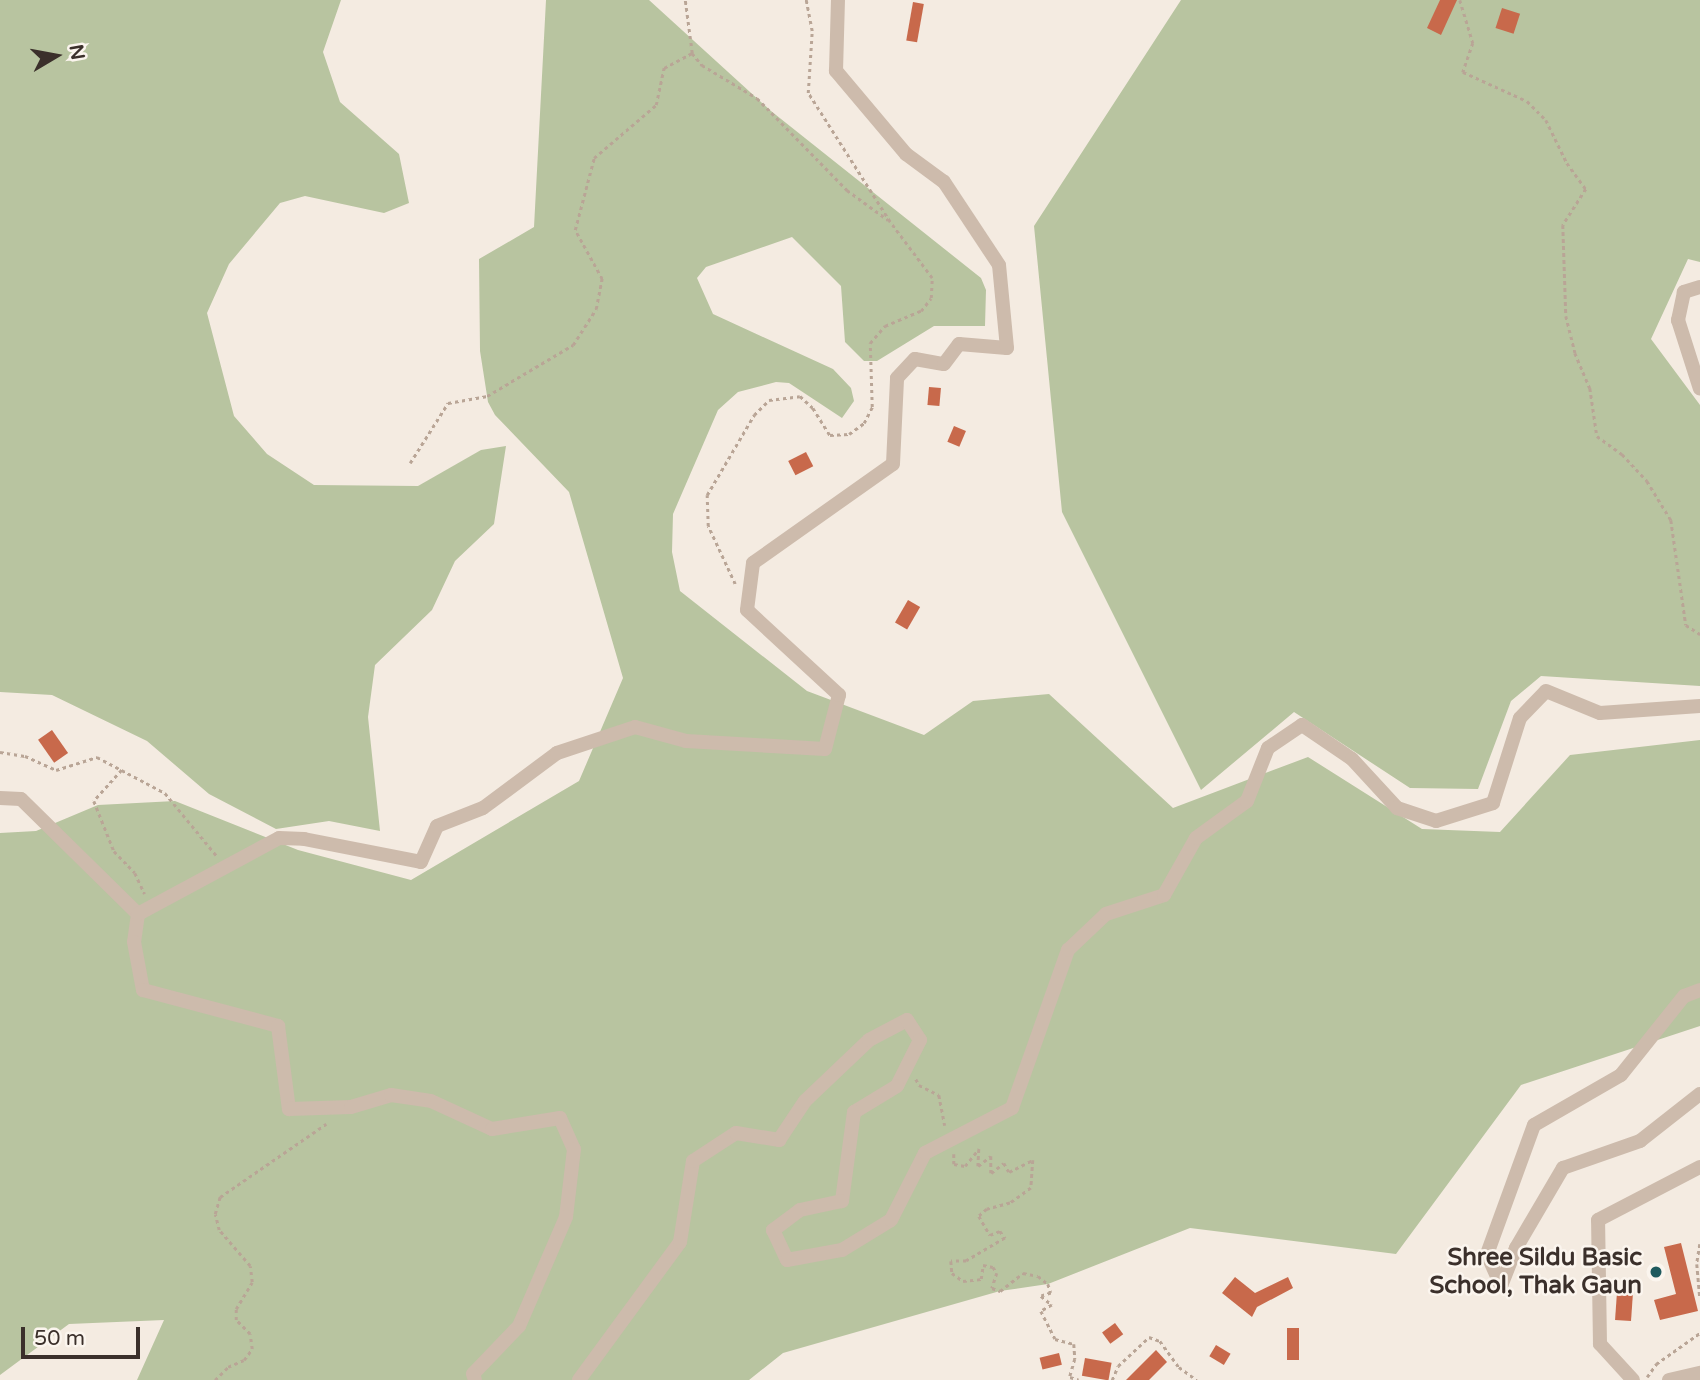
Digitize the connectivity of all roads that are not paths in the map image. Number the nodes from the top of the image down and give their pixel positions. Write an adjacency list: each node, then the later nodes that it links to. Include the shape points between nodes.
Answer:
1 (838, 0): 6 (street, via 836,71 906,154 944,182 999,265 1007,348 960,344 944,363 915,359 897,378 893,464 753,563 747,610 839,695 825,750 686,741 635,727 556,753 483,808 438,826 421,862 279,838)
2 (1700, 287): 3 (street, via 1684,292 1678,320)
3 (1700, 389)
4 (1700, 706): 12 (street, via 1600,713 1546,691 1520,718 1493,803 1436,821 1397,808 1352,759 1303,725 1268,748 1247,801 1196,838 1164,895 1106,914 1068,950 1012,1108 925,1153 891,1220 842,1250 787,1260 773,1230 800,1210 842,1201 854,1112 897,1086 920,1040 907,1020 869,1040 805,1101 779,1140 736,1133 693,1161 680,1242)
5 (0, 798): 6 (street, via 22,799)
6 (138, 914): 11 (street, via 134,942 143,990 278,1026 289,1109 351,1107 391,1095 431,1101 492,1129 560,1118 574,1149 566,1217 519,1326 473,1374)
7 (1700, 990): 8 (street, via 1684,996 1621,1075 1534,1125 1487,1254 1501,1286 1516,1248 1563,1168 1640,1141)
8 (1700, 1094)
9 (1700, 1167): 13 (street, via 1598,1220 1600,1344)
10 (1700, 1373): 14 (street)
11 (475, 1380)
12 (579, 1380)
13 (1633, 1380)
14 (1669, 1380)

